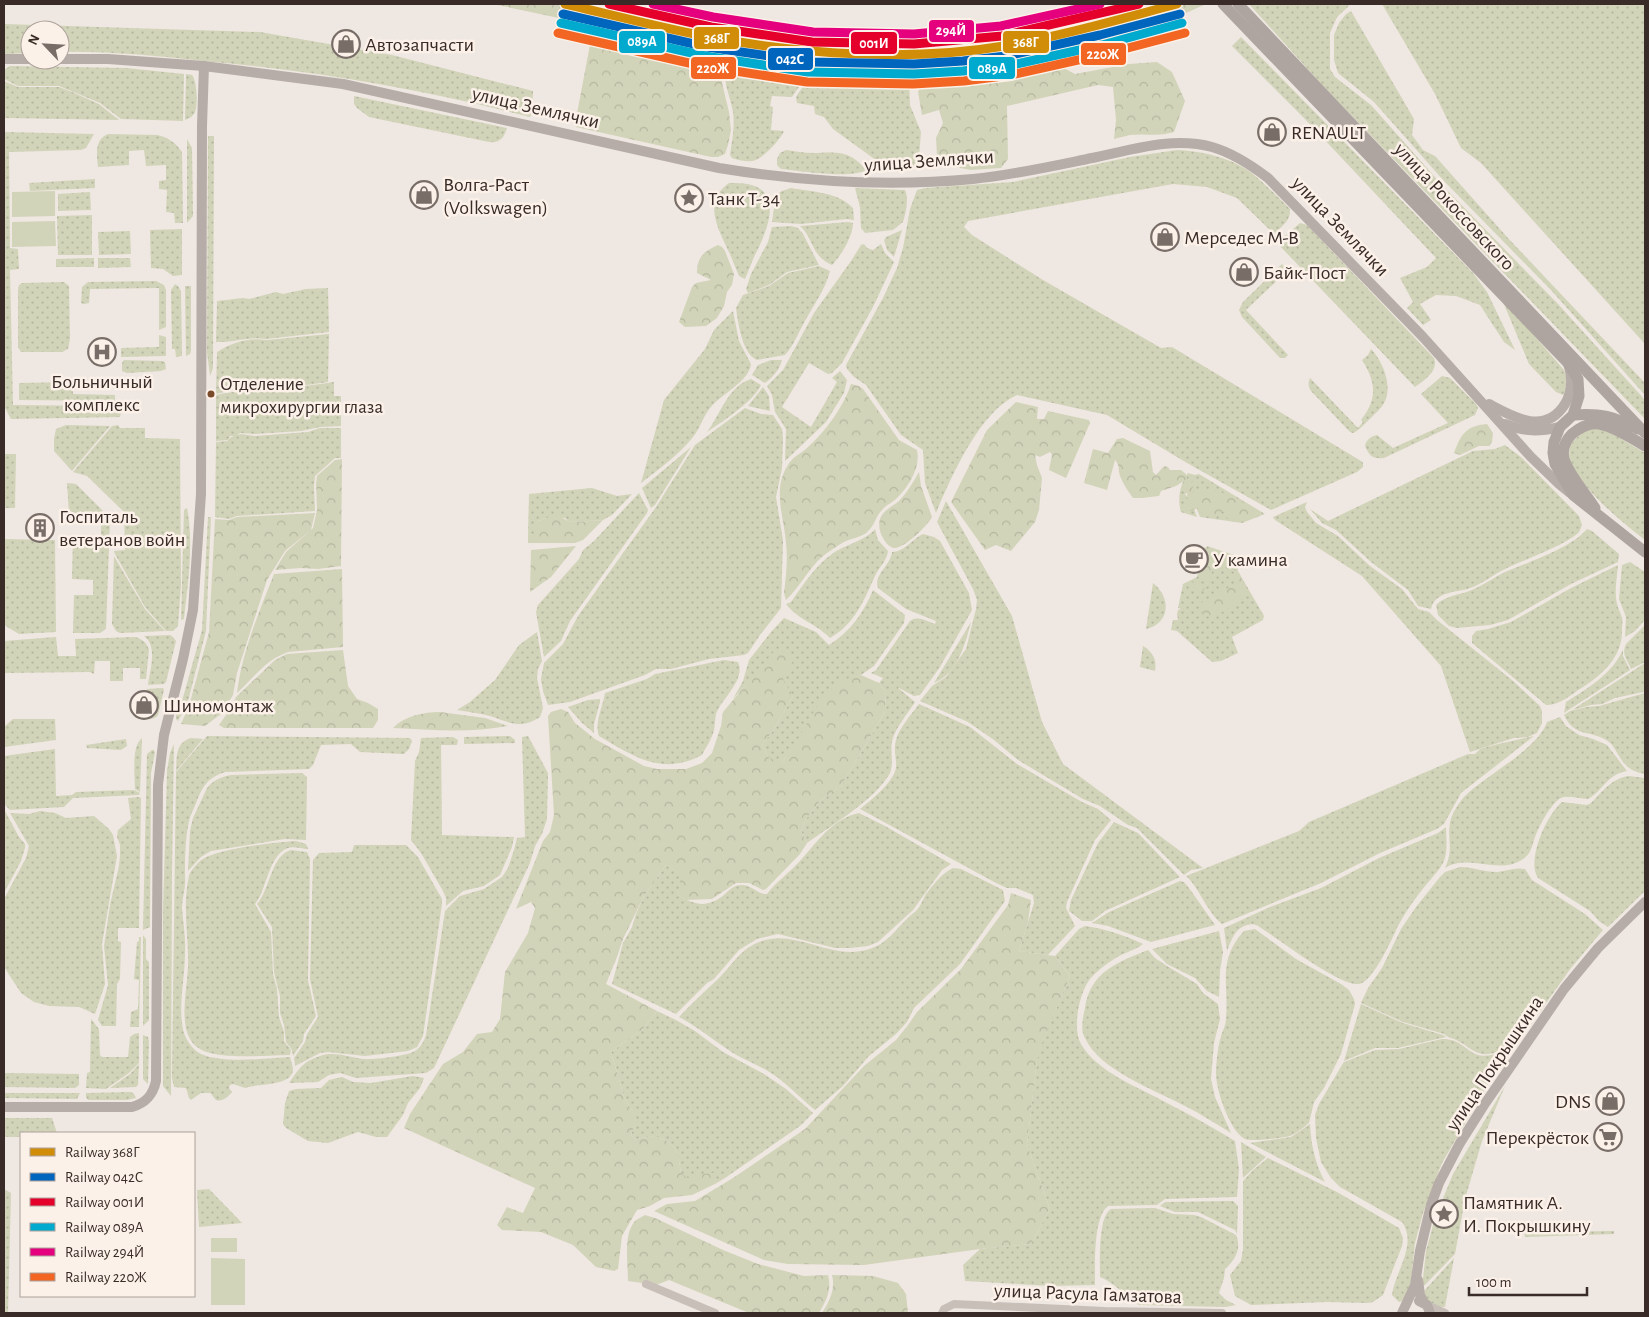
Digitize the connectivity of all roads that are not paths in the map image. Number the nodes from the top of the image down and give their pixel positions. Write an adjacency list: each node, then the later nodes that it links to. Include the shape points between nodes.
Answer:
1 (1223, 4): 7 (highway, улица Рокоссовского)
2 (1238, 4): 12 (highway, улица Рокоссовского)
3 (4, 59): 4 (main road)
4 (20, 59)
5 (70, 59): 6 (main road, улица Землячки)
6 (204, 66): 8 (main road, улица Землячки, via 342,84 719,168 848,183 974,179 1056,166 1146,146 1184,142 1212,147 1244,160 1268,178); 18 (main road, via 200,494 193,610 164,735 158,784 156,1081 149,1098 132,1107)
7 (1567, 362): 8 (main road, via 1572,383 1570,393 1558,413 1550,419 1530,422 1519,419); 9 (highway, улица Рокоссовского, via 1580,387)
8 (1479, 399): 10 (main road, улица Землячки)
9 (1573, 415): 11 (highway); 12 (highway, via 1594,413 1606,416)
10 (1503, 423): 11 (main road, via 1531,431); 14 (main road, улица Землячки, via 1531,456)
11 (1560, 427): 14 (highway, via 1554,442 1555,464)
12 (1645, 433)
13 (1645, 446): 15 (highway, via 1594,423 1582,426 1564,445 1569,471)
14 (1573, 495): 15 (highway, улица Землячки)
15 (1600, 516): 16 (highway, улица Землячки)
16 (1645, 552)
17 (1645, 902): 19 (main road, улица Покрышкина, via 1598,948 1564,989 1476,1116 1439,1183 1425,1226)
18 (4, 1107)
19 (1418, 1269): 21 (main road, улица Покрышкина, via 1418,1288); 22 (main road, улица Покрышкина)
20 (646, 1284): 23 (street)
21 (1427, 1307): 22 (main road, via 1415,1300); 26 (street)
22 (1404, 1309)
23 (715, 1313)
24 (942, 1313): 25 (street, улица Расула Гамзатова, via 954,1304)
25 (1222, 1313)
26 (1445, 1313)

